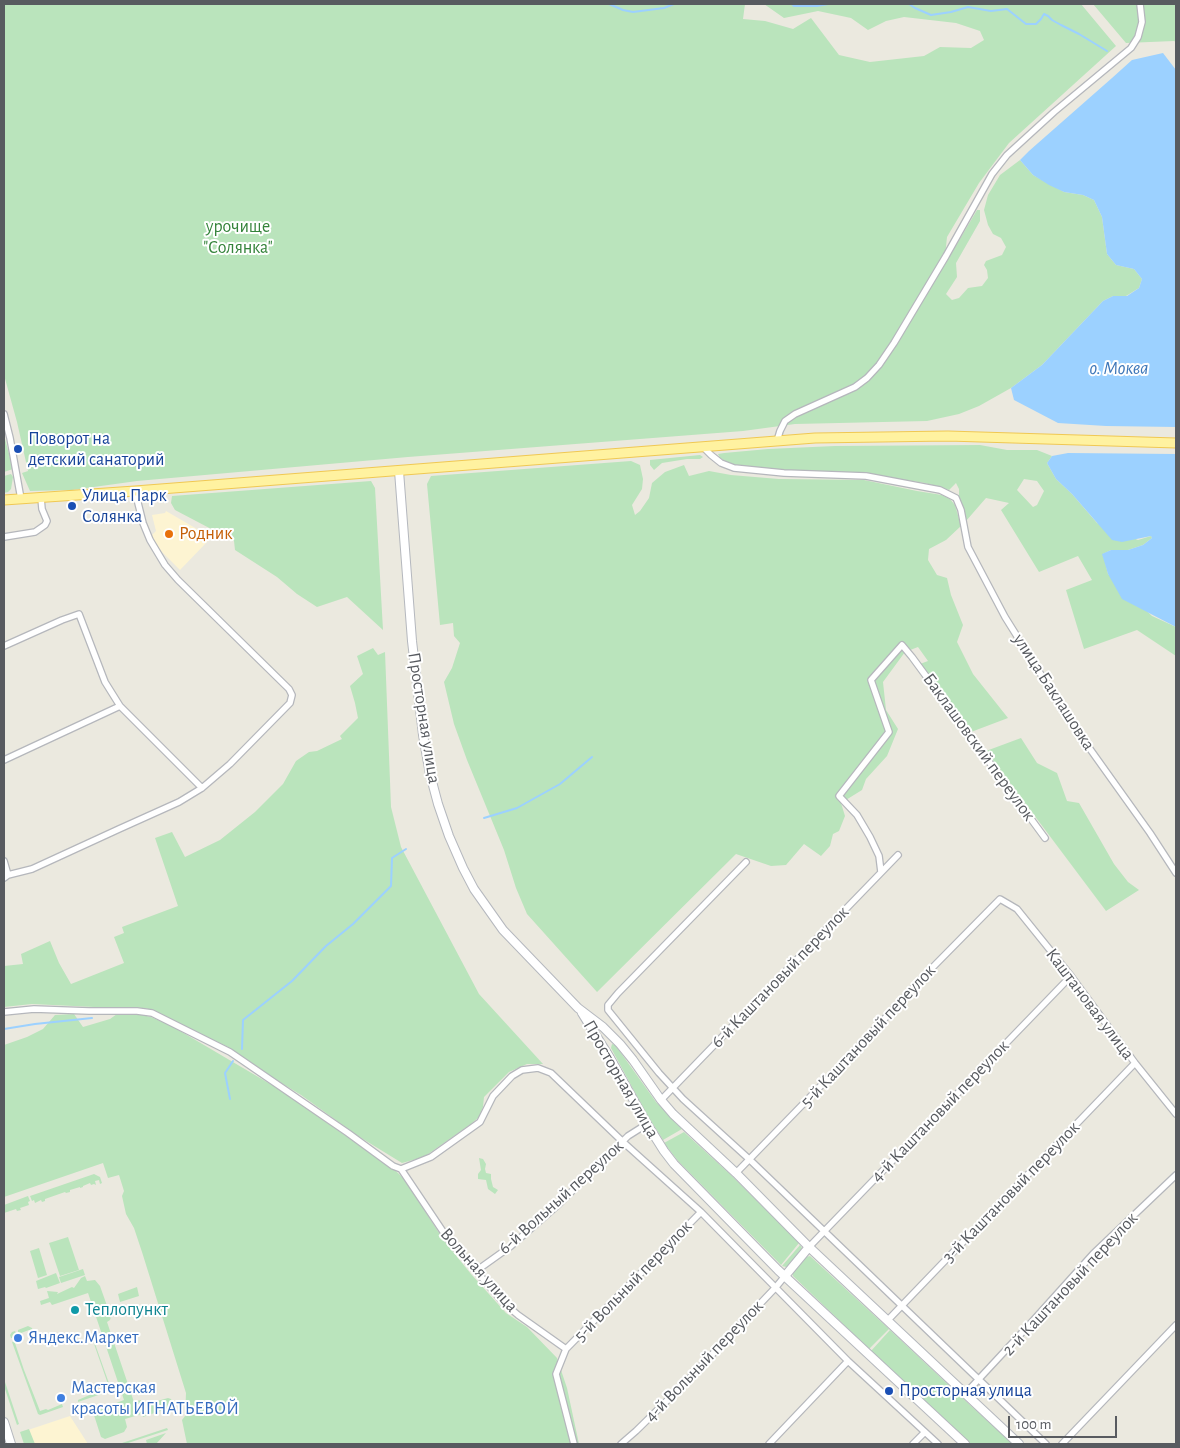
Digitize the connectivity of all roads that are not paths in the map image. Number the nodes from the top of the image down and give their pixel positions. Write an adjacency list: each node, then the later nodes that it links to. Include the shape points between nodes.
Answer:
1 (1140, 4): 3 (street, via 1142,22 1138,37 1130,48 1054,112 992,174 879,365 855,387 795,414 786,421)
2 (4, 414): 9 (street)
3 (776, 440): 4 (main road, via 948,436); 5 (main road)
4 (1176, 442)
5 (703, 447): 6 (main road); 21 (street, улица Баклашовка, via 721,463 734,468 866,476 940,490 956,498 968,547 1005,617 1070,721)
6 (399, 471): 7 (main road); 25 (main road, Просторная улица, via 418,702 430,774 441,812 463,868 488,910)
7 (139, 491): 8 (main road); 15 (street, via 143,523 165,565 292,695 290,703)
8 (42, 498): 9 (main road); 11 (street, via 45,525 35,532)
9 (21, 499): 10 (main road)
10 (4, 500)
11 (4, 537)
12 (4, 646): 13 (street, via 79,614 105,682)
13 (120, 706): 14 (street); 15 (street)
14 (4, 760)
15 (202, 788): 22 (street, via 179,802 32,869)
16 (1045, 838): 20 (street, Баклашовский переулок, via 902,645 871,680 889,732 839,796 858,815 879,856)
17 (898, 855): 20 (street, 6-й Каштановый переулок)
18 (4, 861): 22 (street)
19 (746, 862): 30 (street, via 608,1005 608,1010)
20 (881, 872): 30 (street, 6-й Каштановый переулок)
21 (1176, 873)
22 (6, 877)
23 (1000, 899): 24 (street, Каштановая улица, via 1017,909); 35 (street, 5-й Каштановый переулок)
24 (1071, 976): 29 (street, Каштановая улица); 40 (street, 4-й Каштановый переулок)
25 (578, 1008): 27 (main road, Просторная улица); 28 (main road, Просторная улица)
26 (4, 1012): 36 (street, via 34,1009 152,1013 230,1052)
27 (613, 1037): 28 (main road, via 605,1037); 31 (main road, Просторная улица)
28 (603, 1046): 33 (main road, Просторная улица)
29 (1135, 1063): 32 (street, Каштановая улица); 45 (street, 3-й Каштановый переулок)
30 (673, 1088): 31 (street, 6-й Каштановый переулок); 35 (street)
31 (661, 1100): 37 (main road, Просторная улица)
32 (1176, 1114)
33 (647, 1124): 34 (street, 6-й Вольный переулок); 43 (main road, Просторная улица, via 674,1164)
34 (623, 1142): 36 (street, via 551,1073 538,1068 522,1070 512,1076 497,1090 480,1122 431,1157); 39 (street); 42 (street, 6-й Вольный переулок, via 559,1204 511,1246)
35 (749, 1159): 37 (street, 5-й Каштановый переулок); 40 (street)
36 (401, 1169): 42 (street, Вольная улица, via 448,1240)
37 (736, 1173): 41 (main road, Просторная улица)
38 (1176, 1175): 50 (street, 2-й Каштановый переулок, via 1093,1254)
39 (700, 1212): 44 (street); 48 (street, 5-й Вольный переулок)
40 (824, 1231): 41 (street, 4-й Каштановый переулок); 45 (street)
41 (809, 1247): 43 (main road); 46 (main road, Просторная улица)
42 (476, 1271): 48 (street, Вольная улица, via 504,1303)
43 (785, 1276): 44 (street, 4-й Вольный переулок); 60 (main road, Просторная улица)
44 (776, 1287): 49 (street); 56 (street, 4-й Вольный переулок, via 686,1382)
45 (902, 1306): 46 (street, 3-й Каштановый переулок); 50 (street)
46 (887, 1321): 51 (main road, Просторная улица)
47 (1176, 1326): 63 (street)
48 (566, 1349): 55 (street, via 556,1374)
49 (848, 1361): 53 (street); 57 (street)
50 (979, 1380): 51 (street, 2-й Каштановый переулок); 62 (street)
51 (965, 1394): 61 (main road, Просторная улица)
52 (4, 1422): 54 (main road)
53 (925, 1432): 58 (street); 59 (street)
54 (11, 1444)
55 (574, 1444)
56 (621, 1444)
57 (769, 1444)
58 (913, 1444)
59 (938, 1444)
60 (965, 1444)
61 (1019, 1444)
62 (1046, 1444)
63 (1062, 1444)

